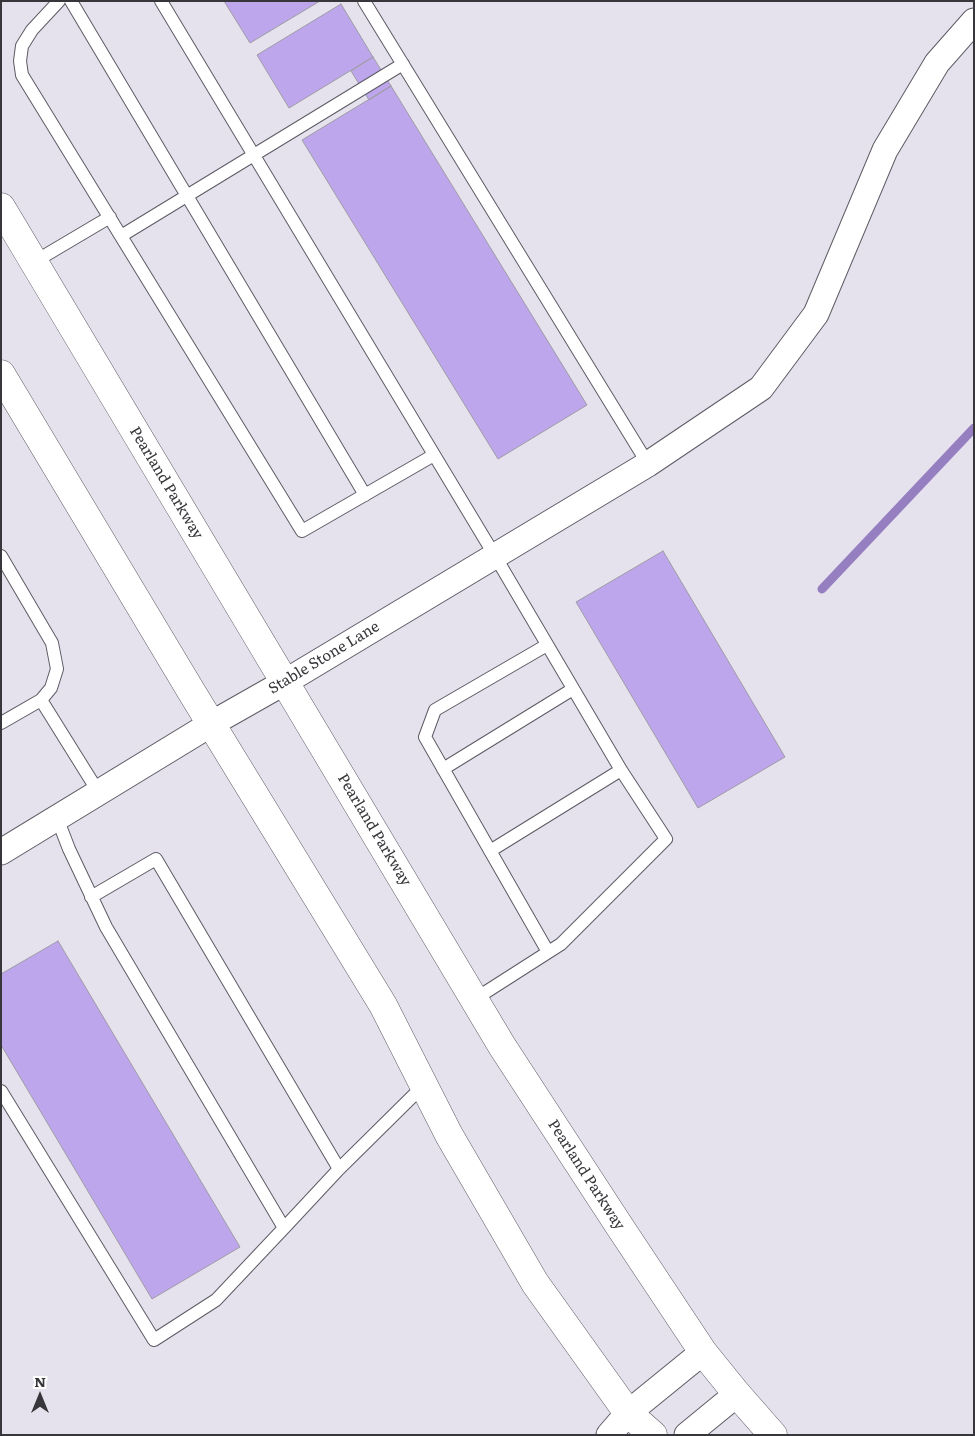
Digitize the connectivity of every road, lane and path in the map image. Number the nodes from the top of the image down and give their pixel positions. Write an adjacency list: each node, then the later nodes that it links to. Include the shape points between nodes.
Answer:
1 (59, 1): 10 (lane, via 22,46 22,75)
2 (71, 1): 8 (lane)
3 (161, 1): 7 (lane)
4 (364, 1): 6 (lane)
5 (974, 21): 15 (street, Stable Stone Lane, via 937,63 885,150 816,314 760,388)
6 (403, 64): 7 (lane); 15 (lane)
7 (254, 155): 8 (lane); 14 (lane)
8 (187, 196): 11 (lane); 16 (lane)
9 (1, 207): 12 (main road, Pearland Parkway)
10 (110, 217): 11 (lane); 12 (lane)
11 (121, 236): 16 (lane, via 302,530)
12 (34, 262): 20 (main road, Pearland Parkway)
13 (1, 374): 24 (main road)
14 (434, 455): 16 (lane); 18 (lane)
15 (648, 464): 18 (street, Stable Stone Lane)
16 (365, 494)
17 (1, 556): 22 (lane, via 52,643 57,669 51,688)
18 (495, 556): 19 (lane); 20 (street, Stable Stone Lane)
19 (547, 645): 21 (lane); 25 (lane, via 435,710 425,737)
20 (285, 682): 24 (street, Stable Stone Lane); 33 (main road, Pearland Parkway)
21 (573, 689): 25 (lane); 26 (lane)
22 (41, 700): 23 (lane); 27 (lane)
23 (1, 723)
24 (211, 724): 27 (street, Stable Stone Lane); 34 (main road, via 383,1005)
25 (443, 769): 29 (lane)
26 (621, 770): 29 (lane); 32 (lane, via 666,839 561,944)
27 (99, 793): 28 (street, Stable Stone Lane)
28 (57, 818): 30 (street, Stable Stone Lane); 31 (lane)
29 (490, 850): 32 (lane)
30 (1, 852)
31 (91, 896): 36 (lane, via 156,859); 37 (lane, via 111,936)
32 (548, 952): 33 (lane)
33 (475, 999): 38 (main road, Pearland Parkway, via 502,1046)
34 (424, 1085): 36 (lane); 40 (main road, via 534,1284)
35 (1, 1091): 37 (lane, via 154,1340 216,1300)
36 (339, 1169): 37 (lane)
37 (284, 1228)
38 (703, 1352): 39 (main road, Pearland Parkway); 40 (street)
39 (738, 1394): 43 (street); 44 (main road, Pearland Parkway)
40 (628, 1413): 41 (street); 42 (main road)
41 (609, 1435)
42 (653, 1435)
43 (687, 1435)
44 (773, 1435)

